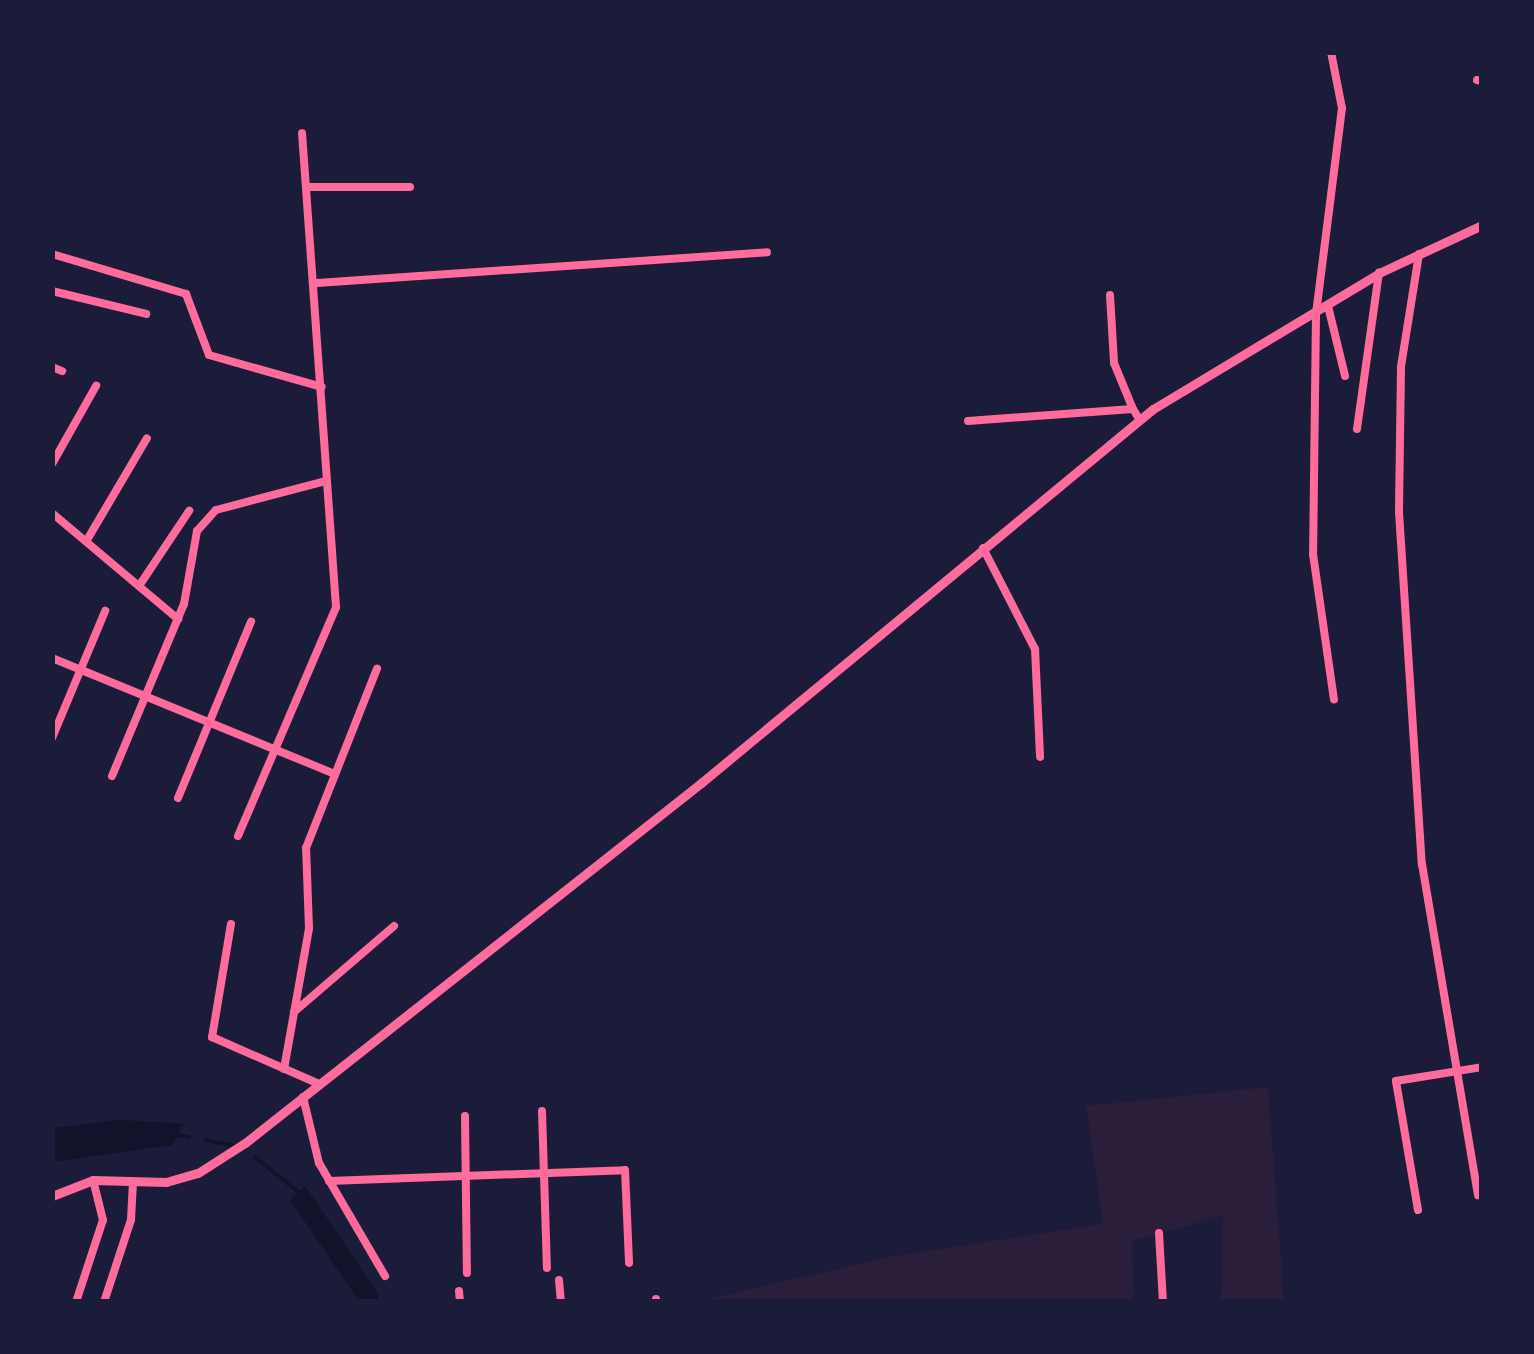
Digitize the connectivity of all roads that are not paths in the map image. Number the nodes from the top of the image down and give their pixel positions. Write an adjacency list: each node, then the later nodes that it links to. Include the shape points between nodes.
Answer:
1 (1331, 52): 15 (street, via 1342,108)
2 (302, 133): 3 (street)
3 (308, 187): 4 (street); 10 (street)
4 (410, 187)
5 (1482, 225): 8 (street)
6 (767, 252): 10 (street)
7 (52, 254): 18 (street, via 186,294 209,355)
8 (1419, 254): 9 (street); 52 (street, via 1401,367 1398,512 1422,864)
9 (1379, 273): 13 (street); 22 (street)
10 (317, 283): 18 (street)
11 (52, 292): 14 (street)
12 (1110, 295): 19 (street, via 1114,363)
13 (1328, 306): 15 (street); 16 (street)
14 (146, 314)
15 (1316, 314): 20 (street, via 1276,332); 38 (street, via 1313,554)
16 (1344, 376)
17 (96, 386): 24 (street)
18 (322, 387): 25 (street)
19 (1133, 409): 20 (street); 21 (street)
20 (1140, 420): 29 (street)
21 (968, 421)
22 (1357, 429)
23 (147, 438): 28 (street)
24 (52, 464)
25 (326, 481): 32 (street, via 216,510 197,531); 41 (street, via 336,607)
26 (188, 511): 30 (street)
27 (52, 513): 28 (street)
28 (87, 540): 30 (street)
29 (983, 548): 42 (street, via 1035,649); 53 (street, via 701,783)
30 (141, 584): 32 (street)
31 (106, 610): 35 (street)
32 (178, 619): 37 (street)
33 (251, 622): 39 (street)
34 (52, 658): 35 (street)
35 (81, 670): 37 (street); 40 (street)
36 (377, 670): 43 (street)
37 (147, 697): 39 (street); 44 (street)
38 (1334, 699)
39 (209, 722): 41 (street); 45 (street)
40 (52, 738)
41 (275, 750): 43 (street); 46 (street)
42 (1040, 757)
43 (336, 774): 49 (street, via 306,848 309,928)
44 (112, 776)
45 (178, 798)
46 (238, 836)
47 (231, 924): 51 (street, via 212,1038)
48 (394, 926): 49 (street)
49 (294, 1012): 51 (street)
50 (1482, 1066): 52 (street)
51 (284, 1069): 53 (street)
52 (1457, 1071): 63 (street); 64 (street, via 1396,1081)
53 (320, 1084): 54 (street)
54 (303, 1098): 60 (street); 61 (street, via 198,1173)
55 (542, 1111): 57 (street)
56 (466, 1116): 58 (street)
57 (544, 1173): 58 (street); 66 (street, via 626,1170); 67 (street)
58 (466, 1176): 60 (street); 68 (street)
59 (93, 1180): 61 (street); 62 (street); 72 (street, via 103,1220)
60 (329, 1181): 69 (street)
61 (133, 1182): 73 (street, via 131,1220)
62 (52, 1196)
63 (1478, 1196)
64 (1418, 1210)
65 (1159, 1233): 76 (street)
66 (629, 1263)
67 (547, 1268)
68 (468, 1273)
69 (384, 1276)
70 (559, 1280): 75 (street)
71 (459, 1290): 74 (street)
72 (76, 1302)
73 (104, 1302)
74 (460, 1302)
75 (561, 1302)
76 (1163, 1302)

